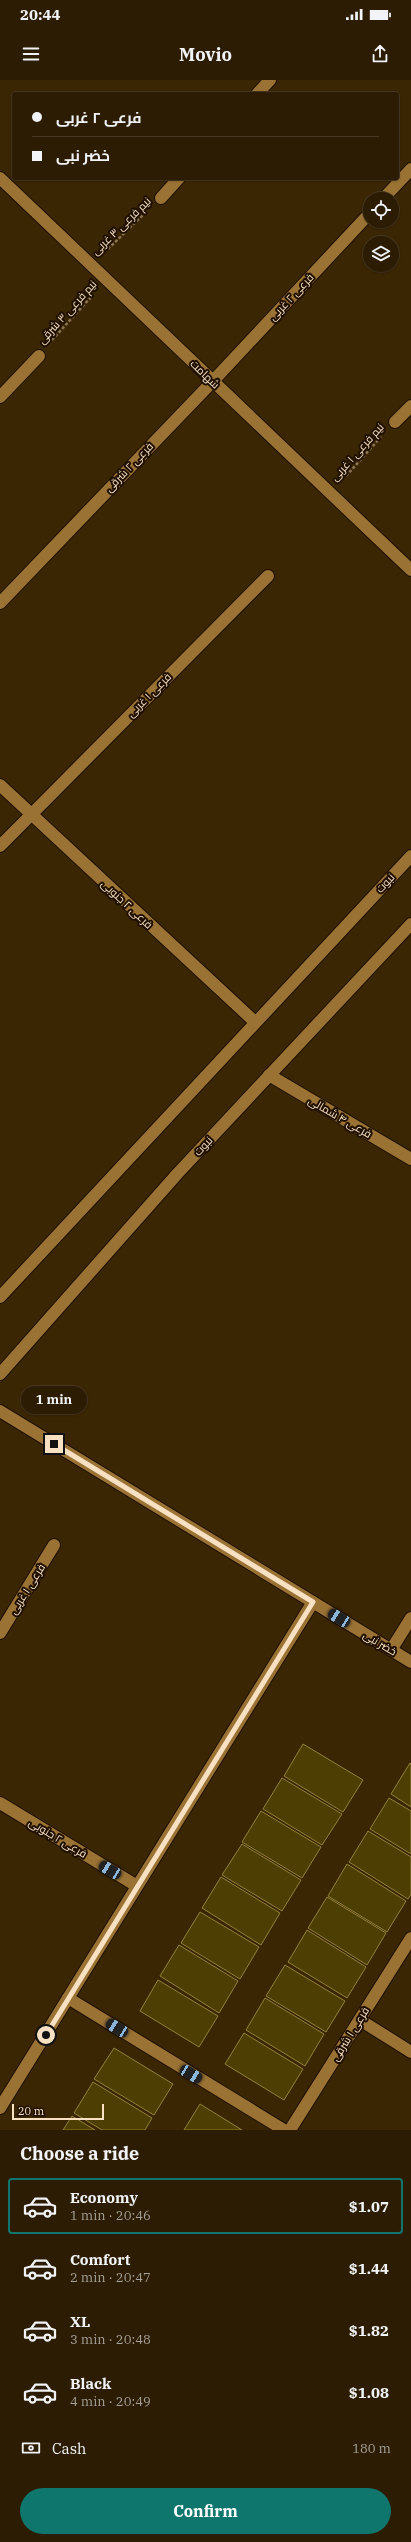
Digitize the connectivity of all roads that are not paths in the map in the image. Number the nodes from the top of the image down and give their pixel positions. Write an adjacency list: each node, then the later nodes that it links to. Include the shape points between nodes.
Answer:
1 (270, 80): 2 (street)
2 (259, 92)
3 (411, 169): 6 (street)
4 (0, 178): 10 (street, شهامت)
5 (177, 180): 7 (street)
6 (390, 192)
7 (161, 198)
8 (363, 220): 10 (street, فرعی ۲ غربی)
9 (39, 356): 11 (street)
10 (213, 381): 14 (street, شهامت); 16 (street, فرعی ۲ شرقی)
11 (0, 398)
12 (411, 406): 13 (street)
13 (395, 422)
14 (411, 570)
15 (268, 576): 18 (street, فرعی ۱ غربی)
16 (0, 602)
17 (0, 785): 18 (street, فرعی ۲ جنوبی)
18 (31, 814): 19 (street); 22 (street, فرعی ۲ جنوبی)
19 (0, 846)
20 (411, 856): 22 (street, نبوت)
21 (411, 924): 23 (street, نبوت)
22 (255, 1022): 25 (street, نبوت)
23 (269, 1075): 24 (street, فرعی ۴ شمالی); 26 (street, نبوت, via 178,1173)
24 (411, 1159)
25 (0, 1297)
26 (0, 1374)
27 (0, 1411): 29 (street, خضر نبی)
28 (54, 1545): 31 (street, فرعی ۱ غربی)
29 (313, 1602): 32 (street, خضر نبی); 35 (street)
30 (411, 1618): 32 (street)
31 (0, 1633)
32 (391, 1650): 33 (street, خضر نبی)
33 (411, 1662)
34 (0, 1803): 35 (street, فرعی ۲ جنوبی)
35 (137, 1886): 37 (street)
36 (411, 1938): 38 (street, فرعی ۱ شرقی)
37 (68, 1998): 40 (street); 41 (street)
38 (360, 2020): 39 (street); 42 (street, فرعی ۱ شرقی)
39 (411, 2052)
40 (0, 2108)
41 (284, 2130)
42 (290, 2130)

